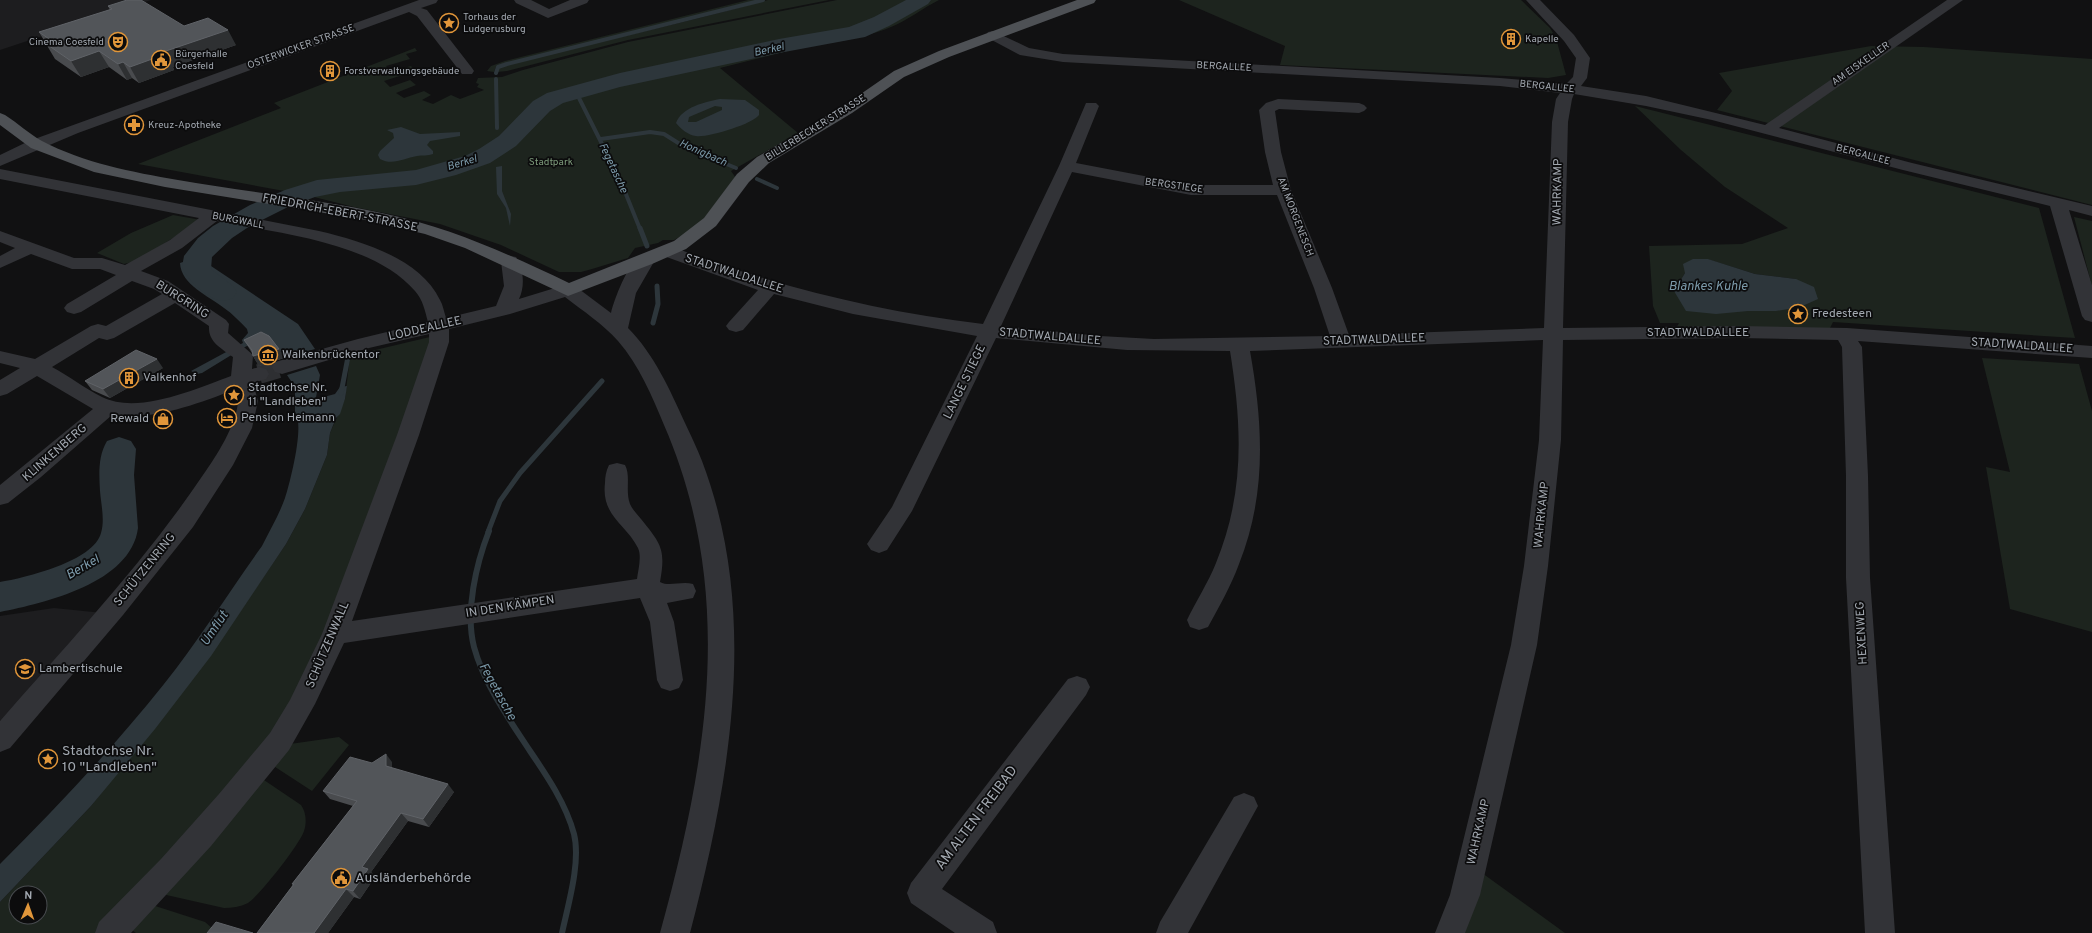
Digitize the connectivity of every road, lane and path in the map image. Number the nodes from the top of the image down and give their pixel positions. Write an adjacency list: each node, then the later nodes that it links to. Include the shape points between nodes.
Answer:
1 (431, 0): 7 (street, OSTERWICKER STRASSE)
2 (521, 0): 3 (street, via 548,14)
3 (582, 0)
4 (1089, 0): 8 (main road, BILLERBECKER STRASSE)
5 (1533, 0): 10 (street, WAHRKAMP, via 1569,38 1583,58 1580,78)
6 (1956, 0): 14 (street, AM EISKELLER)
7 (410, 8): 9 (street, via 422,13); 15 (street, OSTERWICKER STRASSE)
8 (993, 35): 10 (street, BERGALLEE, via 1025,52 1063,58 1464,80); 26 (main road, BILLERBECKER STRASSE, via 899,74 847,110 763,160 743,178 710,222)
9 (467, 71)
10 (1570, 89): 14 (street, BERGALLEE, via 1672,107); 41 (street, WAHRKAMP, via 1564,99 1560,122)
11 (1091, 106): 18 (street, LANGE STIEGE)
12 (1359, 108): 20 (street, AM MORGENESCH, via 1294,104 1271,106 1267,110)
13 (0, 118): 15 (main road, FRIEDRICH-EBERT-STRASSE)
14 (1768, 130): 21 (street, BERGALLEE)
15 (35, 144): 16 (street); 17 (street); 28 (main road, FRIEDRICH-EBERT-STRASSE, via 71,159 163,182 414,225 452,237)
16 (0, 152)
17 (0, 161)
18 (1067, 166): 20 (street, BERGSTIEGE, via 1191,190); 40 (street, LANGE STIEGE)
19 (0, 174): 23 (street, BURGWALL)
20 (1283, 190): 43 (street, AM MORGENESCH, via 1323,288)
21 (2058, 204): 22 (street, BERGALLEE); 36 (street)
22 (2092, 211)
23 (219, 217): 30 (street); 37 (street, BURGWALL, via 319,236 362,248 382,257 401,268 422,287 431,300)
24 (2, 238): 25 (street, BURGRING)
25 (31, 247): 29 (street); 30 (street, BURGRING, via 72,264 102,263)
26 (667, 251): 27 (main road, BILLERBECKER STRASSE); 31 (street, STADTWALDALLEE, via 702,266)
27 (646, 260): 32 (main road, BILLERBECKER STRASSE); 39 (street, via 625,293)
28 (510, 261): 32 (main road, FRIEDRICH-EBERT-STRASSE); 35 (street, via 515,284)
29 (0, 263)
30 (129, 273): 33 (street, BURGRING, via 161,285); 34 (street)
31 (770, 287): 38 (street); 40 (street, STADTWALDALLEE, via 868,312)
32 (568, 290): 35 (street, LODDEALLEE); 39 (street, FRIEDRICH-EBERT-STRASSE)
33 (176, 294): 47 (street, via 107,334 98,330); 49 (street, BURGRING, via 219,324 218,334 243,355)
34 (74, 308)
35 (503, 310): 37 (street, LODDEALLEE)
36 (2092, 316)
37 (439, 326): 48 (street, LODDEALLEE, via 365,343); 58 (street, SCHÜTZENWALL, via 439,342 434,357)
38 (736, 326)
39 (618, 330): 64 (street, FRIEDRICH-EBERT-STRASSE, via 632,344 652,378 679,427 690,454 710,527 720,611 721,669 713,763 702,828)
40 (989, 332): 44 (street, STADTWALDALLEE, via 1151,345); 54 (street, LANGE STIEGE, via 901,511)
41 (1555, 334): 42 (street, STADTWALDALLEE); 43 (street, STADTWALDALLEE); 67 (street, WAHRKAMP, via 1550,440 1524,645 1465,895)
42 (1844, 334): 45 (street, STADTWALDALLEE); 68 (street, HEXENWEG, via 1852,347 1858,578)
43 (1341, 341): 44 (street, STADTWALDALLEE)
44 (1239, 345): 57 (street, via 1248,396 1252,448 1250,485 1228,564)
45 (2092, 352)
46 (0, 357): 47 (street)
47 (36, 367): 50 (street); 51 (street, via 51,373)
48 (282, 367)
49 (250, 377): 51 (street, via 175,403 151,408); 61 (street, SCHÜTZENRING, via 248,401 241,428 224,460 184,521 114,608)
50 (0, 389)
51 (108, 407): 53 (street, KLINKENBERG)
52 (617, 471): 55 (street, via 615,493 620,509 650,547 651,567)
53 (0, 497)
54 (879, 544)
55 (647, 587): 56 (street, IN DEN KÄMPEN, via 662,594); 58 (street, IN DEN KÄMPEN); 59 (street, via 662,622)
56 (684, 591)
57 (1199, 620)
58 (335, 634): 63 (street, SCHÜTZENWALL, via 300,708 269,754 198,838)
59 (670, 680)
60 (1077, 687): 65 (street, AM ALTEN FREIBAD, via 922,893)
61 (0, 740)
62 (1244, 806): 66 (street)
63 (110, 933)
64 (675, 933)
65 (982, 933)
66 (1171, 933)
67 (1450, 933)
68 (1880, 933)

